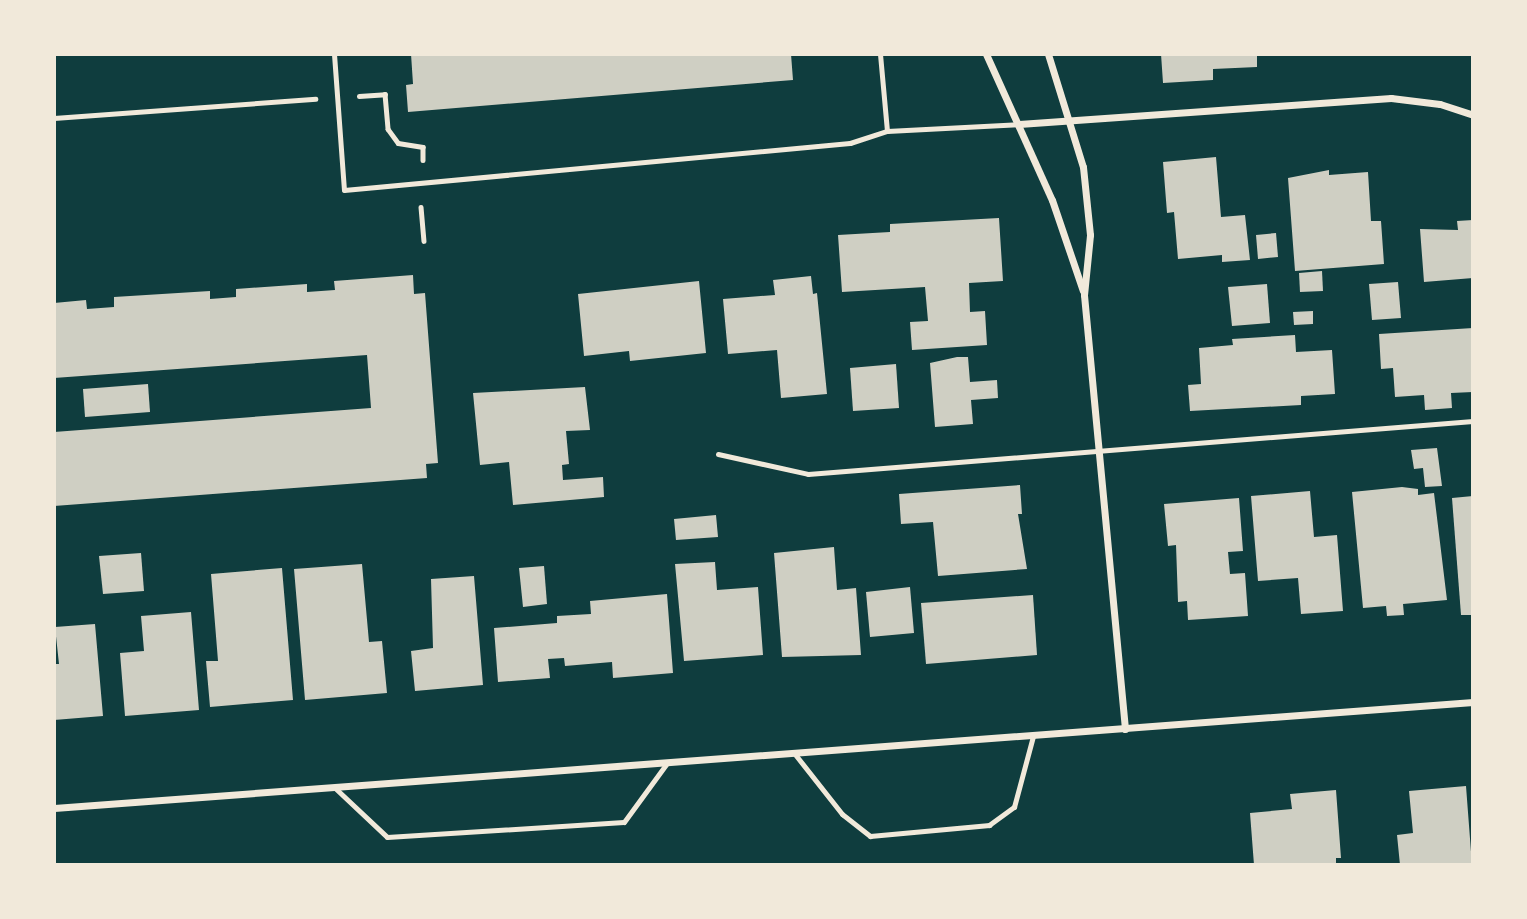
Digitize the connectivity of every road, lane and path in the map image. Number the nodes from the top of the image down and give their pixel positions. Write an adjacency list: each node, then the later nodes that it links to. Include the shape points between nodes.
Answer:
1 (334, 54): 5 (lane)
2 (880, 54): 10 (lane)
3 (986, 54): 9 (street)
4 (1048, 54): 8 (street)
5 (339, 98): 7 (path); 11 (path, via 385,93 388,129 398,143 423,147); 11 (lane, via 344,190)
6 (1473, 115): 8 (street, via 1440,104 1391,98)
7 (54, 118)
8 (1068, 121): 9 (street); 13 (street, via 1083,167 1090,235)
9 (1018, 124): 10 (lane); 13 (street, via 1052,200)
10 (887, 131): 11 (lane, via 850,143)
11 (422, 183): 12 (path)
12 (424, 241)
13 (1084, 296): 15 (street)
14 (1473, 421): 15 (lane)
15 (1097, 448): 16 (lane, via 808,474); 18 (street)
16 (719, 454)
17 (1473, 702): 18 (street)
18 (1125, 729): 19 (street)
19 (1033, 736): 20 (street); 20 (lane, via 1014,807 989,825 870,836 842,814)
20 (794, 753): 21 (street)
21 (667, 763): 22 (street); 22 (lane, via 624,822 387,838)
22 (335, 788): 23 (street)
23 (54, 808)

